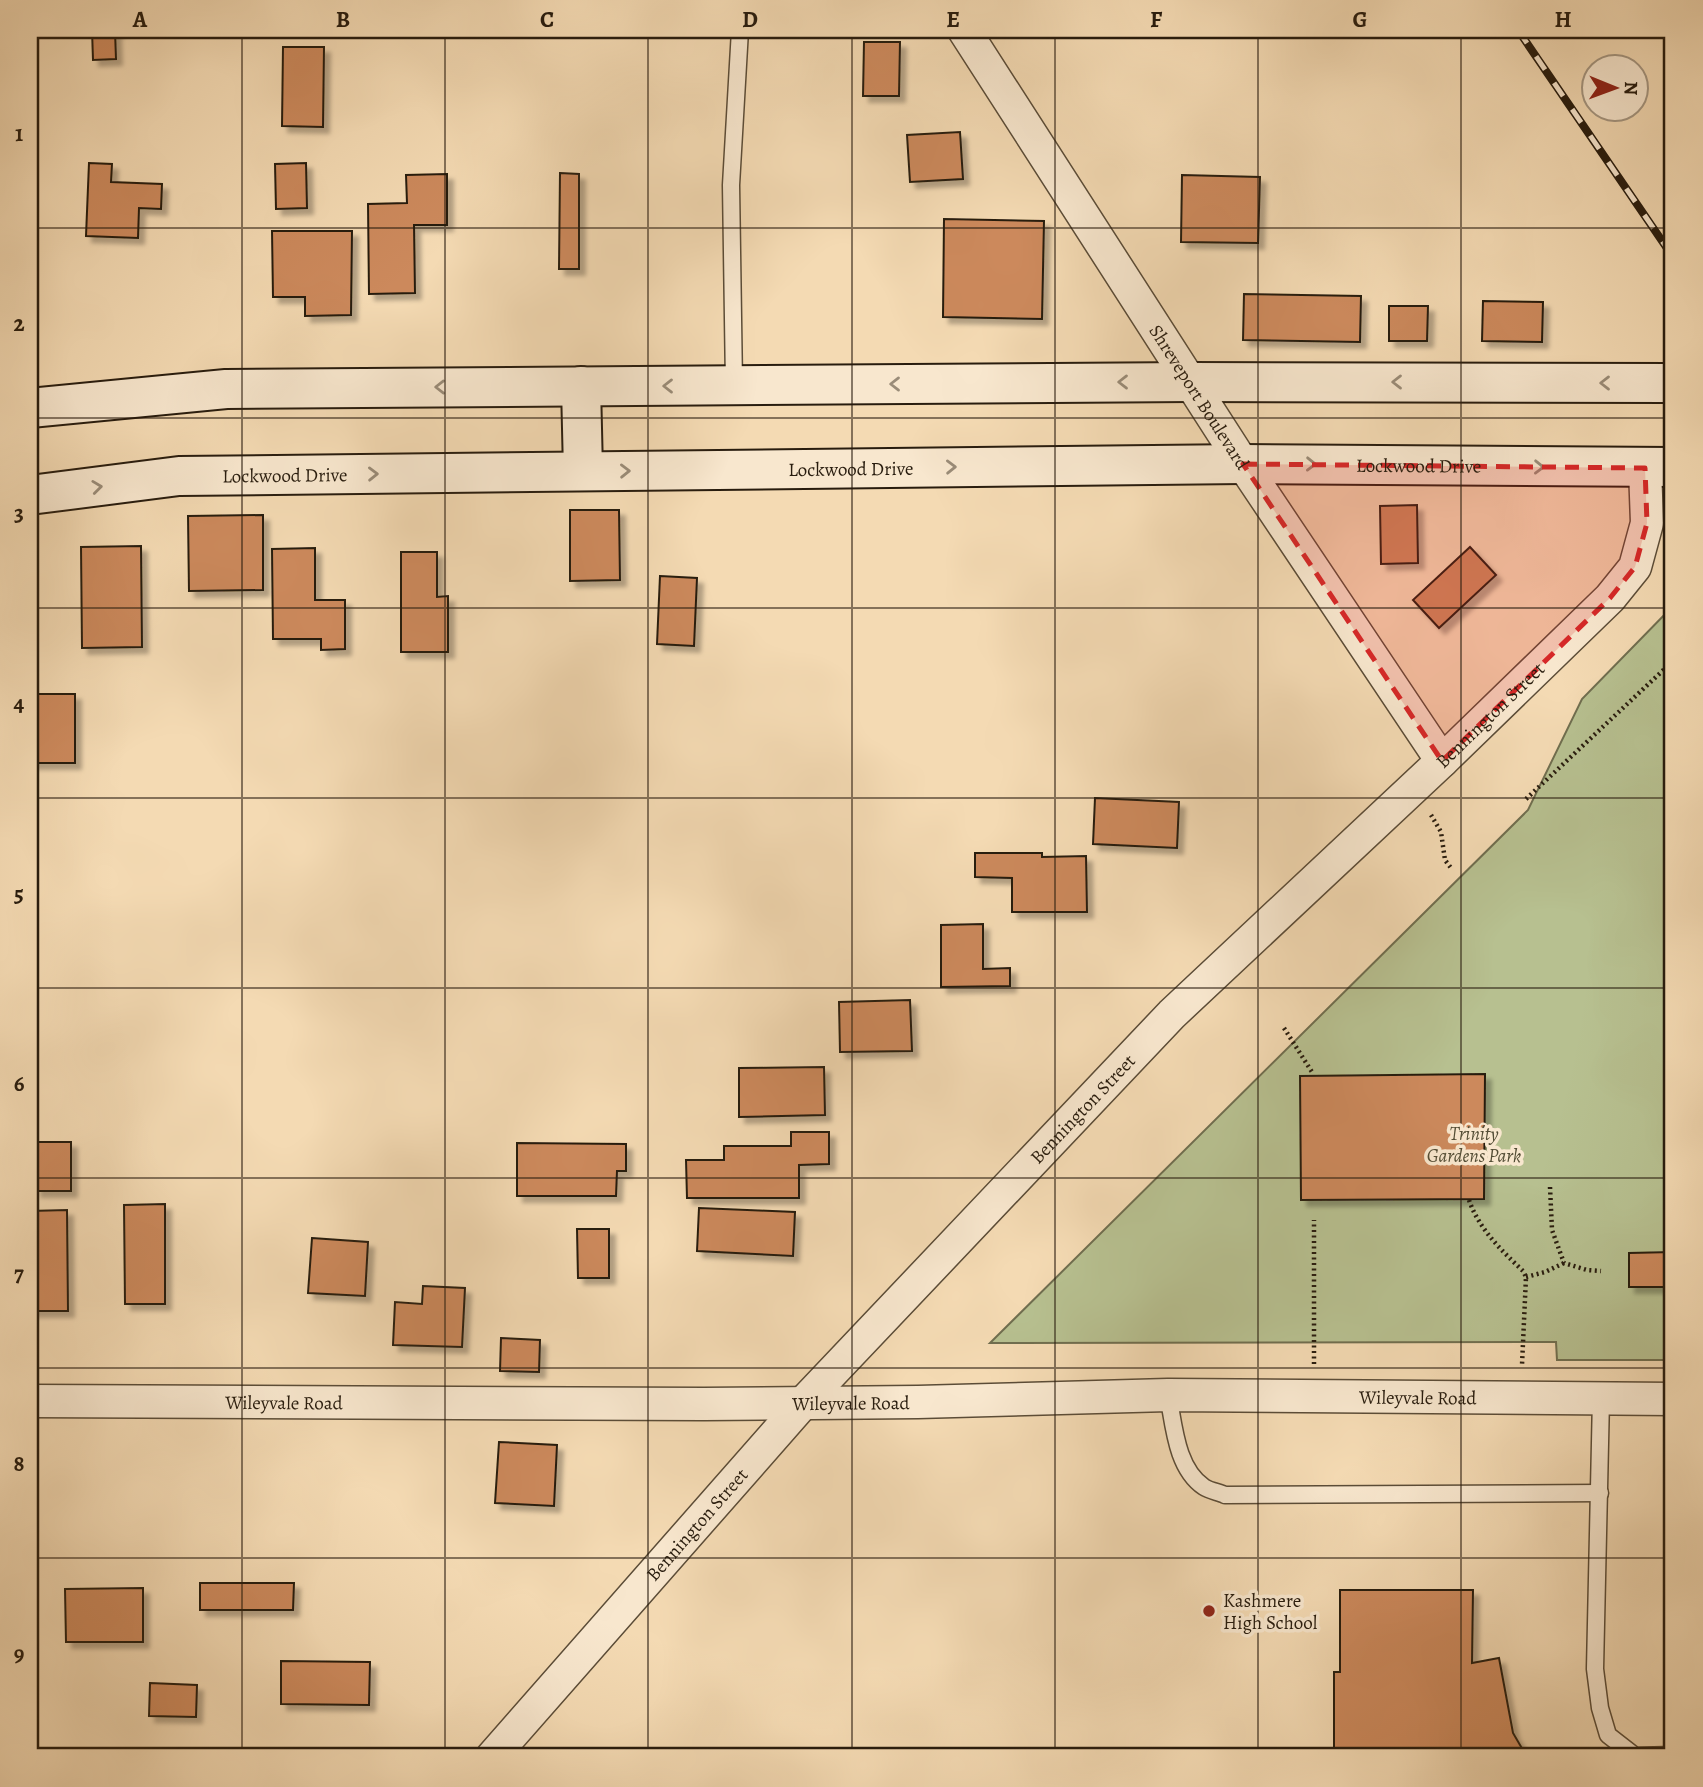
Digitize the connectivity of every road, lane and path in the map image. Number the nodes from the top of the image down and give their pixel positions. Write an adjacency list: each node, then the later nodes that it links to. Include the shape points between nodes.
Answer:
1 (740, 30): 6 (lane, via 731,186)
2 (964, 30): 3 (street, Shreveport Boulevard)
3 (1191, 382): 4 (main road, one-way to 3); 6 (main road, one-way to 6); 8 (street, Shreveport Boulevard)
4 (1673, 383)
5 (581, 386): 6 (main road, one-way to 5); 7 (main road, one-way to 7, via 226,389); 10 (main road)
6 (734, 386)
7 (30, 408)
8 (1243, 464): 9 (main road, Lockwood Drive, one-way to 9); 10 (main road, Lockwood Drive, one-way to 8); 13 (street, Shreveport Boulevard)
9 (1659, 467): 13 (street, Bennington Street, via 1635,568 1610,598)
10 (583, 471): 11 (main road, Lockwood Drive, one-way to 10, via 179,476)
11 (30, 495)
12 (1673, 661): 14 (path)
13 (1442, 761): 31 (street, Bennington Street, via 1172,1014)
14 (1526, 799)
15 (1429, 812): 16 (path, via 1441,832 1445,860)
16 (1451, 868)
17 (1284, 1028): 18 (path)
18 (1312, 1072)
19 (1550, 1187): 22 (path, via 1552,1230)
20 (1469, 1200): 24 (path, via 1475,1217)
21 (1314, 1220): 25 (path)
22 (1564, 1262): 23 (path); 24 (path)
23 (1601, 1271)
24 (1526, 1278): 26 (path)
25 (1314, 1350)
26 (1522, 1350)
27 (1168, 1395): 28 (street, Wileyvale Road); 31 (street, Wileyvale Road); 32 (lane, via 1177,1444 1189,1471 1204,1487 1225,1495)
28 (1601, 1398): 29 (street, Wileyvale Road); 32 (lane)
29 (1673, 1399)
30 (30, 1401): 31 (street, Wileyvale Road)
31 (803, 1403): 34 (street, Bennington Street)
32 (1600, 1493): 33 (lane, via 1595,1670 1600,1708 1608,1735 1635,1756)
33 (1673, 1755)
34 (492, 1757)

